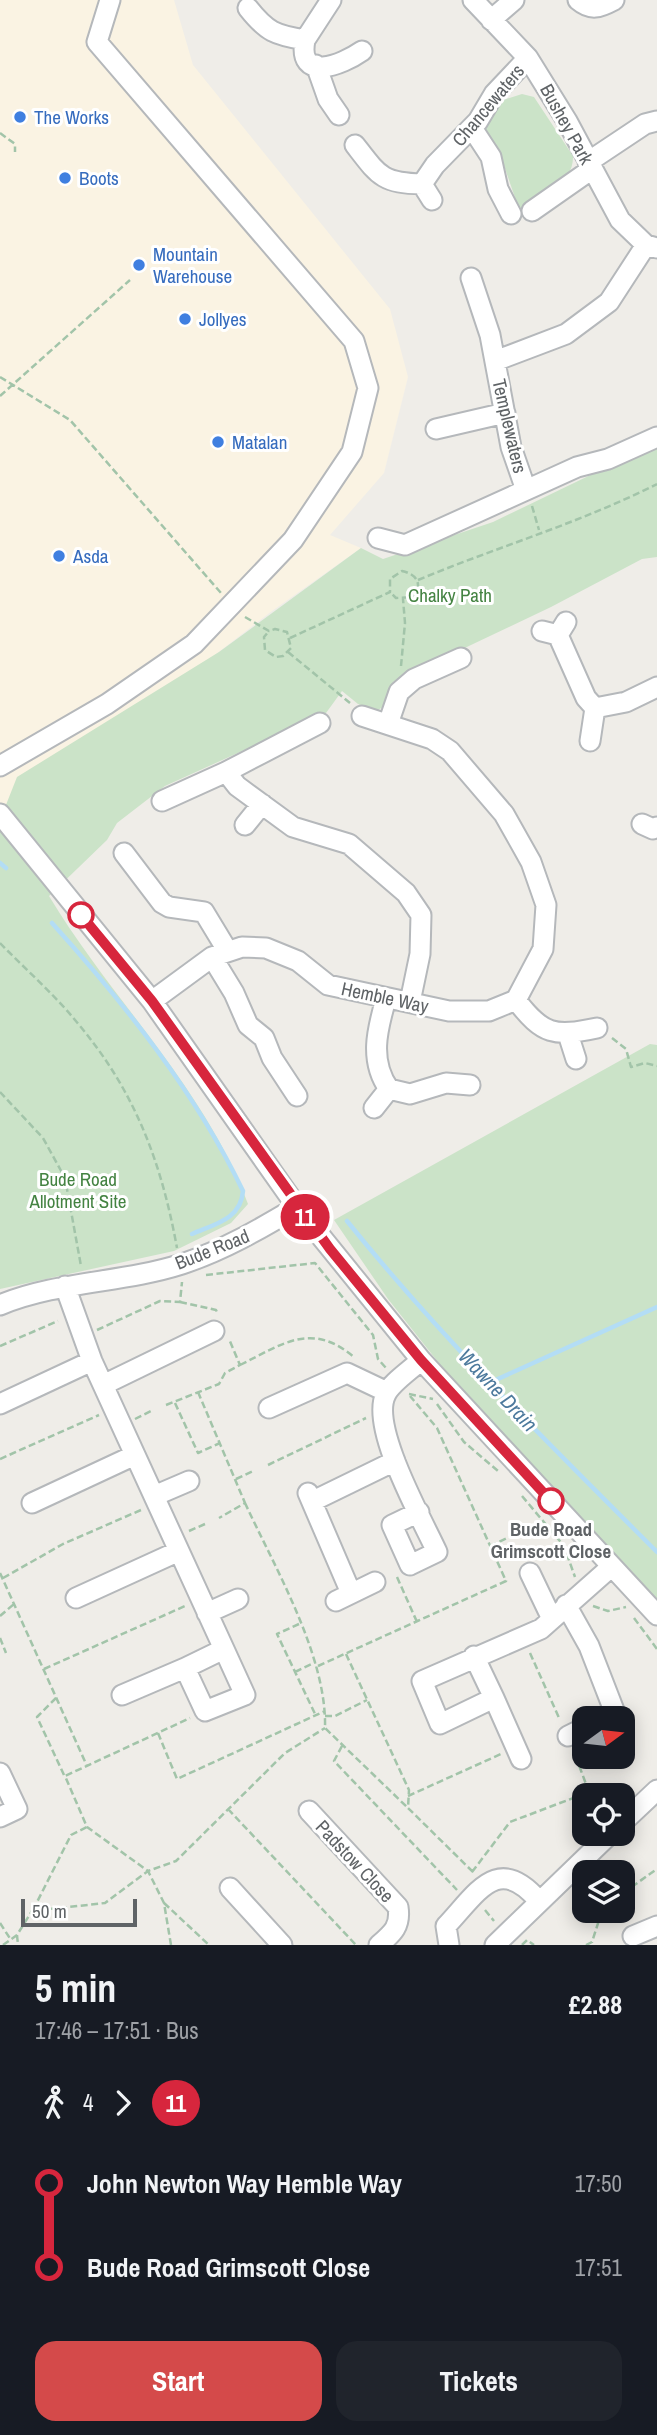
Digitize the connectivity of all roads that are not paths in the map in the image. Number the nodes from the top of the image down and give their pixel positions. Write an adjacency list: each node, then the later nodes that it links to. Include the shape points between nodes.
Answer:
1 (110, 0): 36 (street, via 97,42 354,341 368,388 352,452 293,540 231,606 194,644 154,673)
2 (331, 0): 9 (street)
3 (473, 0): 8 (street, Bushey Park)
4 (513, 0): 8 (street)
5 (578, 0): 6 (street, via 587,8 600,8)
6 (614, 0)
7 (248, 8): 9 (street, via 265,29)
8 (491, 20): 11 (street, Bushey Park)
9 (305, 40): 12 (street, via 303,52 308,62)
10 (362, 51): 12 (street, via 345,63)
11 (528, 58): 15 (street, Chancewaters, via 494,94); 17 (street, Bushey Park)
12 (318, 67): 13 (street)
13 (339, 116)
14 (657, 121): 17 (street, via 645,124)
15 (472, 128): 16 (street, Chancewaters, via 435,165 427,192 390,182); 19 (street, via 491,157 498,189)
16 (355, 145)
17 (590, 165): 18 (street); 20 (street, Bushey Park, via 620,220)
18 (532, 211)
19 (511, 214)
20 (652, 247): 22 (street, Templewaters, via 610,302 566,334)
21 (471, 278): 22 (street, Templewaters)
22 (495, 361): 23 (street, Templewaters)
23 (505, 413): 24 (street); 26 (street, Templewaters)
24 (436, 429)
25 (657, 437): 26 (street, Templewaters)
26 (526, 490): 27 (street, Templewaters, via 405,545)
27 (378, 538)
28 (555, 629): 31 (street, via 586,698)
29 (461, 657): 34 (street, via 414,679 399,692)
30 (657, 687): 31 (street, via 626,702)
31 (595, 708): 35 (street)
32 (362, 716): 34 (street)
33 (320, 723): 37 (street)
34 (388, 724): 45 (street, via 432,739 450,751 504,814 531,862 545,905 543,949)
35 (590, 741)
36 (0, 766)
37 (232, 779): 38 (street); 39 (street)
38 (162, 801)
39 (262, 804): 41 (street); 47 (street, via 293,827 349,844 406,892 421,915 420,954)
40 (0, 814): 46 (street)
41 (245, 825)
42 (124, 853): 43 (street, via 162,903 204,912)
43 (219, 954): 44 (street, Hemble Way, via 266,948 298,961 328,985); 46 (street); 53 (street, via 248,1025 264,1038)
44 (386, 999): 47 (street, Hemble Way); 52 (street, via 375,1059)
45 (516, 1000): 47 (street, Hemble Way, via 469,1013); 49 (street, via 534,1023 550,1032)
46 (152, 1001): 55 (street)
47 (410, 1002)
48 (597, 1028): 49 (street)
49 (568, 1034): 50 (street)
50 (576, 1059)
51 (470, 1085): 52 (street, via 446,1083 410,1094)
52 (389, 1089): 54 (street)
53 (297, 1096)
54 (374, 1108)
55 (298, 1208): 56 (street, Bude Road, via 183,1271); 59 (street)
56 (75, 1284): 57 (street, Bude Road); 60 (street)
57 (0, 1305)
58 (221, 1330): 61 (street)
59 (421, 1360): 62 (street); 72 (street)
60 (92, 1361): 61 (street); 63 (street)
61 (103, 1385): 65 (street)
62 (392, 1387): 64 (street, via 347,1373); 66 (street, via 381,1413)
63 (0, 1404)
64 (269, 1408)
65 (135, 1455): 68 (street); 69 (street)
66 (395, 1461): 70 (street); 74 (street, via 310,1497 344,1597)
67 (189, 1481): 69 (street)
68 (32, 1503)
69 (149, 1503): 71 (street)
70 (419, 1512)
71 (179, 1550): 75 (street); 78 (street)
72 (611, 1566): 77 (street); 79 (street)
73 (530, 1573): 80 (street)
74 (375, 1582)
75 (76, 1598)
76 (238, 1599): 78 (street)
77 (574, 1599): 80 (street); 86 (street)
78 (207, 1613): 81 (street)
79 (657, 1615)
80 (552, 1619): 82 (street, via 541,1629)
81 (224, 1649): 83 (street); 83 (street, via 245,1695 205,1712)
82 (474, 1656): 85 (street); 85 (street, via 422,1681 440,1724)
83 (185, 1668): 84 (street)
84 (122, 1695)
85 (494, 1698): 87 (street)
86 (612, 1706)
87 (518, 1753)
88 (0, 1775): 92 (street, via 17,1809)
89 (657, 1790): 91 (street)
90 (309, 1811): 100 (street, Padstow Close, via 398,1908 400,1920 395,1930)
91 (635, 1811)
92 (0, 1816)
93 (597, 1846): 95 (street)
94 (230, 1888): 99 (street)
95 (539, 1900): 97 (street); 101 (street, via 523,1882 508,1876 472,1886 446,1926)
96 (657, 1926): 98 (street)
97 (496, 1936)
98 (634, 1936)
99 (282, 1945)
100 (379, 1945)
101 (449, 1945)

